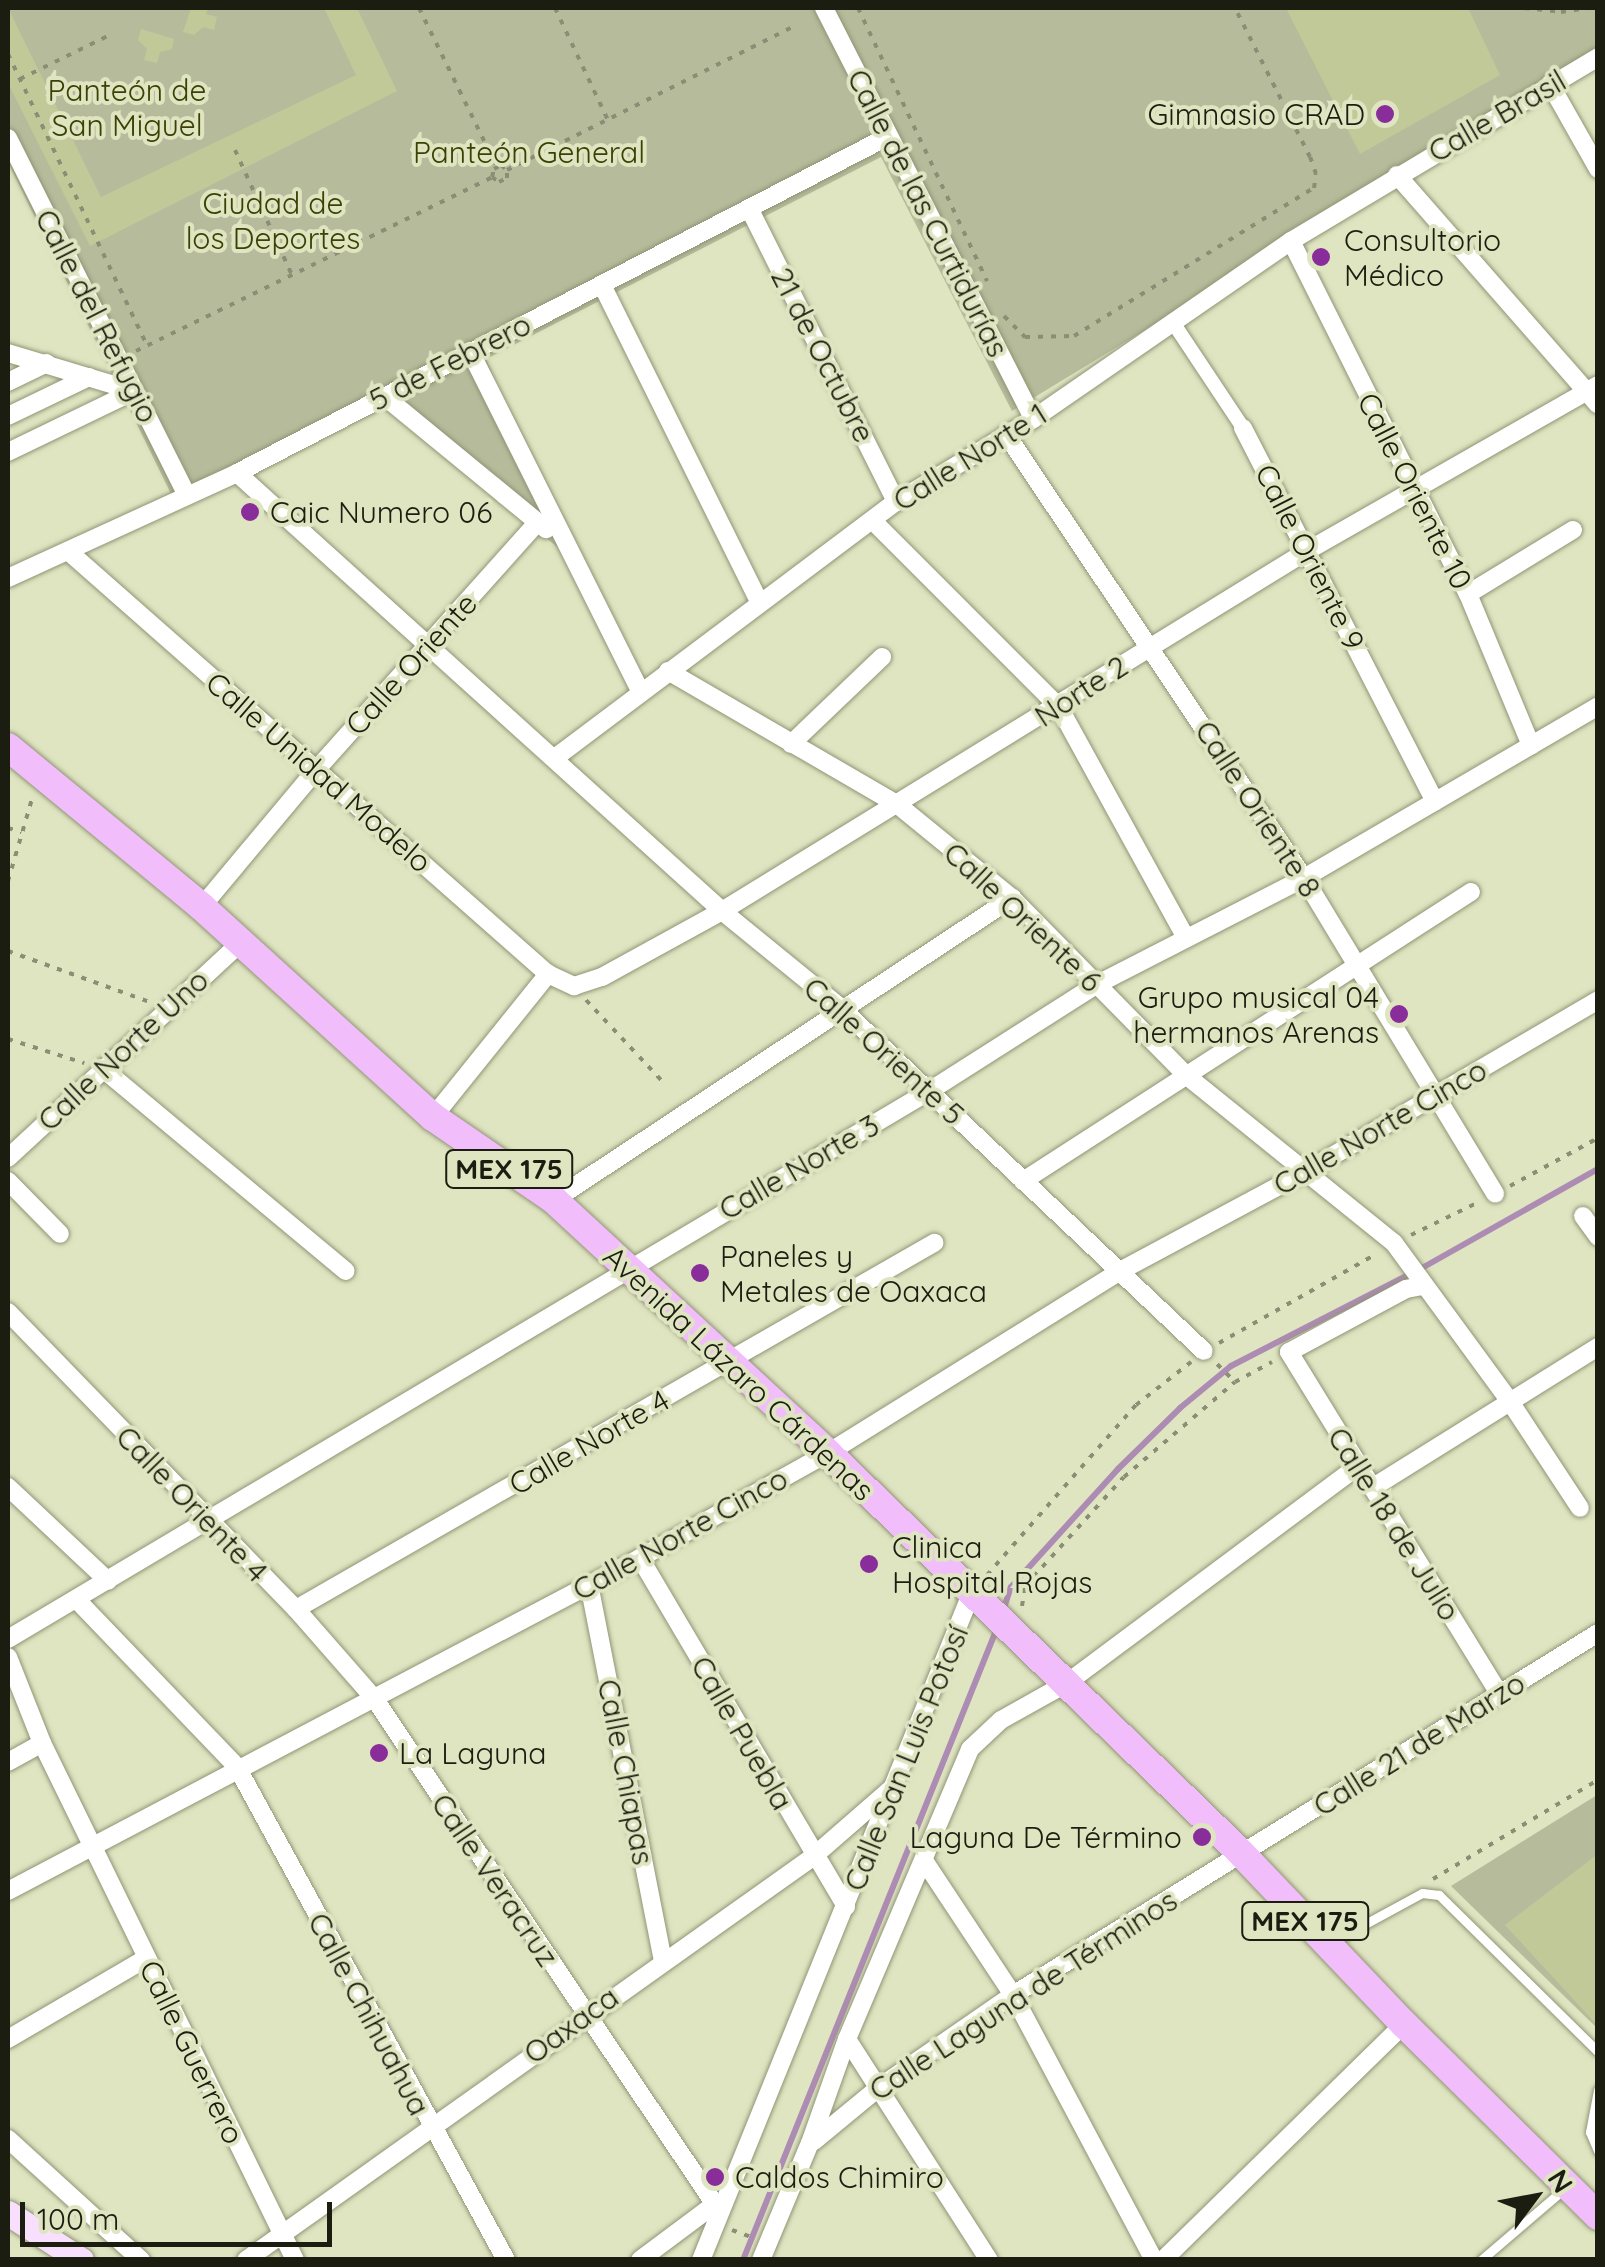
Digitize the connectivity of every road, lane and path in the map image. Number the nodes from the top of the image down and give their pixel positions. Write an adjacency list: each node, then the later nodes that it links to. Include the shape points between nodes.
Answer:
1 (419, 8): 18 (path)
2 (555, 8): 14 (path)
3 (824, 8): 15 (street, Calle de las Curtidurías)
4 (858, 8): 26 (path)
5 (1235, 8): 28 (path, via 1310,157 1314,188 1074,336 1025,338)
6 (1524, 8): 7 (path)
7 (1589, 8)
8 (794, 26): 14 (path)
9 (110, 35): 12 (path)
10 (8, 54): 12 (path)
11 (1598, 57): 13 (street, Calle Brasil)
12 (20, 80): 30 (path)
13 (1550, 84): 19 (street); 21 (street, Calle Brasil)
14 (608, 120): 20 (path)
15 (887, 137): 23 (street, 5 de Febrero); 41 (street, Calle de las Curtidurías)
16 (8, 138): 33 (street, Calle del Refugio)
17 (235, 150): 25 (path)
18 (497, 167): 20 (path); 22 (path)
19 (1598, 168)
20 (508, 170): 22 (path, via 500,182)
21 (1397, 174): 24 (street, Calle Norte 1); 38 (street)
22 (492, 177): 25 (path)
23 (749, 208): 27 (street, 5 de Febrero); 48 (street, 21 de Octubre)
24 (1291, 240): 29 (street, Calle Norte 1); 46 (street, Calle Oriente 10)
25 (292, 275): 30 (path)
26 (986, 281)
27 (602, 285): 31 (street, 5 de Febrero); 57 (street)
28 (1004, 316)
29 (1172, 322): 41 (street, Calle Norte 1); 42 (street, Calle Oriente 9)
30 (147, 346): 33 (path)
31 (470, 351): 39 (street, 5 de Febrero); 52 (street)
32 (8, 354): 34 (street)
33 (118, 360): 37 (street, Calle del Refugio)
34 (47, 364): 35 (street); 36 (street)
35 (89, 376): 37 (street); 40 (street)
36 (8, 382)
37 (134, 391): 44 (street); 47 (street, Calle del Refugio)
38 (1594, 394): 46 (street, Norte 2)
39 (384, 396): 45 (street, 5 de Febrero); 50 (street)
40 (8, 416)
41 (1033, 419): 43 (street, Calle Norte 1)
42 (1242, 428): 53 (street, Calle Oriente 9)
43 (1006, 434): 48 (street, Calle Norte 1); 59 (street, Calle Oriente 8)
44 (8, 452)
45 (237, 473): 47 (street, 5 de Febrero); 58 (street, Calle Oriente 5)
46 (1415, 493): 53 (street, Norte 2); 56 (street, Calle Oriente 10)
47 (186, 494): 54 (street, 5 de Febrero)
48 (896, 502): 49 (street, Calle Norte 1)
49 (872, 521): 57 (street, Calle Norte 1); 64 (street)
50 (537, 523): 52 (street); 58 (street, Calle Oriente)
51 (1573, 530): 56 (street)
52 (566, 544): 62 (street)
53 (1307, 551): 59 (street, Norte 2); 71 (street, Calle Oriente 9)
54 (68, 552): 55 (street, 5 de Febrero); 69 (street, Calle Unidad Modelo)
55 (8, 578)
56 (1468, 594): 66 (street, Calle Oriente 10)
57 (760, 603): 61 (street, Calle Norte 1)
58 (426, 646): 68 (street, Calle Oriente 5); 69 (street, Calle Oriente)
59 (1152, 646): 64 (street, Norte 2); 75 (street, Calle Oriente 8)
60 (882, 657): 65 (street)
61 (668, 671): 62 (street, Calle Norte 1); 65 (street, Calle Oriente 6)
62 (640, 692): 68 (street, Calle Norte 1)
63 (1598, 706): 66 (street, Calle Norte 3)
64 (1059, 707): 72 (street, Norte 2); 81 (street)
65 (791, 744): 72 (street, Calle Oriente 6)
66 (1531, 745): 71 (street, Calle Norte 3)
67 (8, 747): 70 (main road, Avenida Lázaro Cárdenas / MEX 175)
68 (556, 758): 80 (street, Calle Oriente 5)
69 (316, 770): 78 (street, Calle Oriente); 85 (street, Calle Unidad Modelo)
70 (40, 775): 74 (path); 82 (main road, Avenida Lázaro Cárdenas / MEX 175)
71 (1436, 801): 75 (street, Calle Norte 3)
72 (898, 804): 79 (street, Calle Oriente 6); 80 (street, Norte 2)
73 (8, 828): 74 (path)
74 (21, 832): 76 (path)
75 (1304, 878): 81 (street, Calle Norte 3); 84 (street, Calle Oriente 8)
76 (8, 880)
77 (1471, 892): 84 (street)
78 (209, 898)
79 (1012, 898): 86 (street, Calle Oriente 6); 90 (street)
80 (722, 911): 87 (street, Norte 2); 90 (street, Calle Oriente 5)
81 (1185, 936): 86 (street, Calle Norte 3)
82 (240, 942): 89 (street, Calle Norte Uno); 97 (main road, Avenida Lázaro Cárdenas / MEX 175)
83 (8, 952): 89 (path)
84 (1357, 966): 93 (street); 96 (street, Calle Oriente 8)
85 (548, 974): 87 (street, Calle Unidad Modelo); 97 (street)
86 (1096, 985): 93 (street, Calle Oriente 6); 95 (street, Calle Norte 3)
87 (574, 986): 94 (path)
88 (1598, 1000): 96 (street, Calle Norte Cinco)
89 (166, 1008): 92 (street, Calle Norte Uno)
90 (841, 1008): 95 (street, Calle Oriente 5); 104 (street)
91 (8, 1039): 92 (path)
92 (102, 1068): 99 (street, Calle Norte Uno); 112 (street)
93 (1187, 1076): 100 (street, Calle Oriente 6); 102 (street)
94 (665, 1084)
95 (932, 1090): 102 (street, Calle Oriente 5); 110 (street, Calle Norte 3)
96 (1436, 1095): 100 (street, Calle Norte Cinco); 103 (street, Calle Oriente 8)
97 (432, 1117): 104 (main road, Avenida Lázaro Cárdenas / MEX 175)
98 (1598, 1138): 103 (path, Calle San Luis Potosí)
99 (8, 1158)
100 (1305, 1172): 109 (street, Calle Oriente 6); 111 (street, Calle Norte Cinco)
101 (8, 1180): 106 (street)
102 (1023, 1181): 111 (street, Calle Oriente 5)
103 (1495, 1194): 109 (path, Calle San Luis Potosí)
104 (554, 1200): 110 (main road, Avenida Lázaro Cárdenas / MEX 175)
105 (1584, 1216): 107 (street)
106 (60, 1234)
107 (1598, 1237)
108 (934, 1243): 118 (street, Calle Norte 4)
109 (1398, 1250): 113 (street, Calle Oriente 6); 116 (path, Calle San Luis Potosí)
110 (626, 1268): 118 (main road, Avenida Lázaro Cárdenas / MEX 175); 126 (street, Calle Norte 3)
111 (1122, 1270): 116 (street, Calle Oriente 5); 121 (street, Calle Norte Cinco)
112 (346, 1271)
113 (1420, 1283): 117 (street); 120 (street, Calle Oriente 6)
114 (8, 1312): 126 (street, Calle Oriente 4)
115 (1598, 1346): 120 (street)
116 (1204, 1351): 119 (path); 132 (path, Calle San Luis Potosí, via 1136,1405)
117 (1288, 1352): 119 (path, Calle San Luis Potosí); 122 (street, Calle 18 de Julio)
118 (729, 1362): 121 (main road, Avenida Lázaro Cárdenas / MEX 175); 131 (street, Calle Norte 4)
119 (1235, 1382): 132 (path, Calle San Luis Potosí, via 1124,1477)
120 (1509, 1400): 124 (street); 125 (street, Calle Oriente 6)
121 (828, 1453): 127 (street, Calle Norte Cinco); 132 (main road, Avenida Lázaro Cárdenas / MEX 175)
122 (1358, 1467): 124 (street, Calle 18 de Julio); 136 (street, Calle San Luis Potosí)
123 (8, 1487): 128 (street)
124 (1372, 1488): 137 (street, Calle 18 de Julio)
125 (1580, 1508)
126 (204, 1519): 128 (street, Calle Norte 3); 131 (street, Calle Oriente 4)
127 (640, 1558): 129 (street, Calle Norte Cinco); 146 (street, Calle Puebla)
128 (108, 1581): 130 (street, Calle Norte 3)
129 (589, 1584): 138 (street, Calle Norte Cinco); 153 (street, Calle Chiapas)
130 (78, 1600): 134 (street, Calle Norte 3); 141 (street, Calle Chihuahua)
131 (296, 1609): 138 (street, Calle Oriente 4)
132 (997, 1618): 136 (main road, Avenida Lázaro Cárdenas / MEX 175); 143 (street, Calle San Luis Potosí)
133 (1598, 1634): 137 (street, Calle 21 de Marzo)
134 (8, 1639)
135 (8, 1657): 139 (street, Calle Guerrero)
136 (1067, 1683): 145 (main road, Avenida Lázaro Cárdenas / MEX 175); 147 (street, Calle San Luis Potosí, via 1000,1720 970,1749)
137 (1500, 1694): 145 (street, Calle 21 de Marzo)
138 (374, 1698): 141 (street, Calle Norte Cinco); 155 (street, Calle Veracruz)
139 (42, 1742): 140 (street); 144 (street, Calle Guerrero)
140 (8, 1762)
141 (236, 1767): 144 (street, Calle Norte Cinco); 162 (street, Calle Chihuahua)
142 (1598, 1780): 148 (path)
143 (894, 1787): 146 (street, Oaxaca); 150 (street, Calle San Luis Potosí)
144 (91, 1844): 149 (street, Calle Norte Cinco); 152 (street, Calle Guerrero)
145 (1241, 1853): 151 (main road, Avenida Lázaro Cárdenas / MEX 175); 154 (street, Calle Laguna de Términos)
146 (814, 1856): 150 (street, Calle Puebla); 153 (street, Oaxaca)
147 (925, 1862): 154 (street); 158 (street, Calle San Luis Potosí)
148 (1428, 1882)
149 (8, 1891)
150 (846, 1908): 167 (street, Calle San Luis Potosí)
151 (1328, 1945): 156 (main road, Avenida Lázaro Cárdenas / MEX 175); 159 (lane, via 1422,1893 1439,1895)
152 (146, 1958): 157 (street); 171 (street, Calle Guerrero)
153 (663, 1960): 155 (street, Oaxaca)
154 (1013, 1996): 160 (street, Calle Laguna de Términos); 181 (street)
155 (586, 2015): 162 (street, Oaxaca); 167 (street, Calle Veracruz)
156 (1404, 2024): 166 (main road, Avenida Lázaro Cárdenas / MEX 175); 182 (street)
157 (8, 2038)
158 (847, 2039): 160 (street); 164 (street, Calle San Luis Potosí)
159 (1598, 2052)
160 (876, 2088): 164 (street, Calle Laguna de Términos); 180 (street)
161 (1598, 2090): 165 (lane, via 1590,2132)
162 (429, 2126): 171 (street, Oaxaca); 177 (street, Calle Chihuahua)
163 (8, 2139): 174 (street)
164 (810, 2144): 172 (street, Calle San Luis Potosí)
165 (1598, 2151)
166 (1567, 2186): 169 (main road, Avenida Lázaro Cárdenas / MEX 175); 183 (lane)
167 (717, 2206): 178 (street); 179 (street, Calle San Luis Potosí)
168 (8, 2213): 173 (main road)
169 (1598, 2216)
170 (729, 2228): 172 (path)
171 (283, 2235): 175 (street, Oaxaca); 176 (street, Calle Guerrero)
172 (759, 2250)
173 (81, 2260)
174 (141, 2260)
175 (246, 2260)
176 (295, 2260)
177 (506, 2260)
178 (640, 2260)
179 (701, 2260)
180 (989, 2260)
181 (1154, 2260)
182 (1163, 2260)
183 (1481, 2260)

